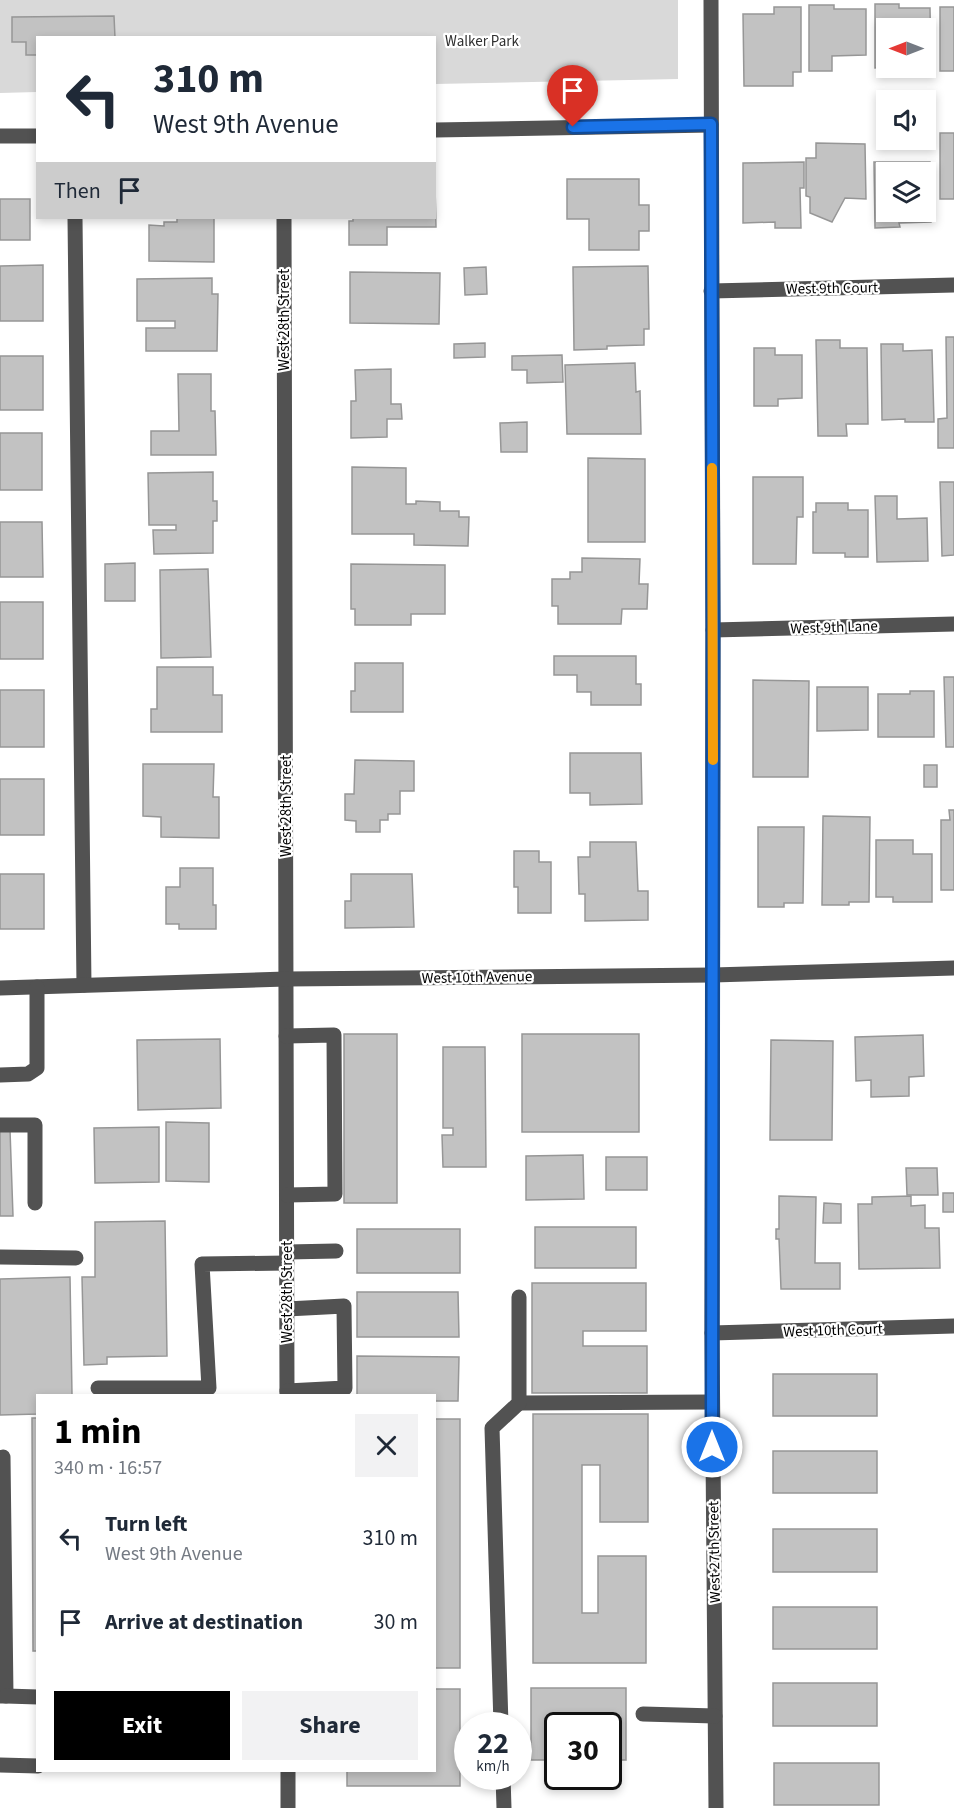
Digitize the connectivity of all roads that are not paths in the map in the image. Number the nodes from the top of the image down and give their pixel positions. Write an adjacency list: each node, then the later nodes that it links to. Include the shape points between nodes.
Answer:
1 (711, 0): 2 (street, West 27th Street)
2 (711, 124): 3 (street); 9 (street, West 27th Street)
3 (436, 130)
4 (0, 136): 5 (street)
5 (36, 136)
6 (75, 219): 15 (street)
7 (284, 219): 14 (street, West 28th Street)
8 (954, 285): 9 (street, West 9th Court)
9 (711, 291): 11 (street, West 27th Street)
10 (954, 624): 11 (street, West 9th Lane)
11 (713, 630): 13 (street, West 27th Street)
12 (954, 968): 13 (street, West 10th Avenue)
13 (712, 975): 14 (street, West 10th Avenue); 30 (street, West 27th Street)
14 (286, 979): 15 (street, West 10th Avenue); 18 (street, West 28th Street)
15 (84, 986): 16 (street, West 10th Avenue)
16 (37, 987): 17 (street, West 10th Avenue); 19 (street, via 37,1068 28,1074)
17 (0, 988)
18 (286, 1036): 21 (street, West 28th Street); 21 (street, via 334,1035 335,1149 335,1194)
19 (0, 1075)
20 (0, 1125): 22 (street, via 35,1125)
21 (287, 1195): 25 (street, West 28th Street)
22 (35, 1203)
23 (336, 1251): 25 (street)
24 (0, 1257): 26 (street)
25 (287, 1257): 28 (street, West 28th Street); 31 (street, via 202,1264 209,1388)
26 (76, 1258)
27 (519, 1298): 34 (street)
28 (287, 1309): 32 (street, West 28th Street); 32 (street, via 344,1306 345,1388)
29 (954, 1326): 30 (street, West 10th Court)
30 (712, 1333): 33 (street, West 27th Street)
31 (98, 1388)
32 (287, 1393)
33 (712, 1402): 34 (street); 40 (street, West 27th Street)
34 (519, 1403): 38 (street, via 492,1428)
35 (0, 1458): 36 (street, via 3,1457)
36 (3, 1696): 37 (street)
37 (36, 1697)
38 (501, 1712)
39 (643, 1714): 40 (street)
40 (715, 1716): 47 (street, West 27th Street)
41 (0, 1765): 42 (street)
42 (36, 1766)
43 (288, 1772): 45 (street)
44 (503, 1790): 46 (street)
45 (288, 1808)
46 (504, 1808)
47 (716, 1808)

